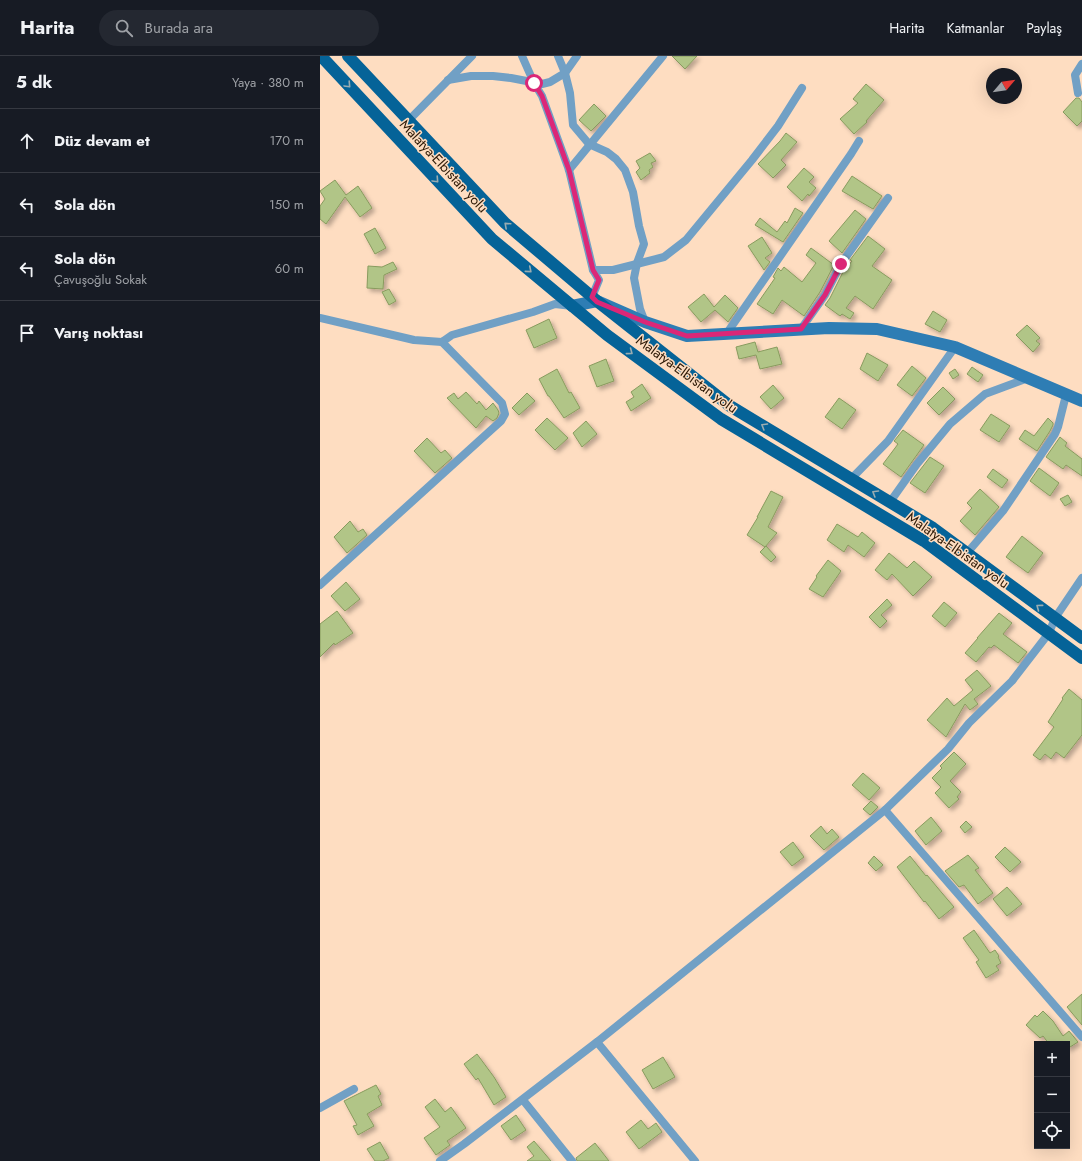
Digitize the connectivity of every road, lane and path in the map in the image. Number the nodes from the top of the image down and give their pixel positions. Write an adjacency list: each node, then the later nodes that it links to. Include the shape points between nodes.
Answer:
1 (321, 56): 22 (main road, Malatya-Elbistan yolu, one-way to 22, via 492,239)
2 (348, 56): 14 (main road, Malatya-Elbistan yolu)
3 (472, 56): 10 (street)
4 (522, 56): 11 (street)
5 (558, 56): 9 (street)
6 (577, 56): 9 (street)
7 (663, 56): 16 (street)
8 (1082, 64): 13 (street, via 1075,75)
9 (565, 73): 11 (street, via 550,82); 16 (street, via 573,125)
10 (448, 80): 11 (street, via 471,76 512,78); 14 (street)
11 (534, 83): 17 (street, via 542,96)
12 (802, 88): 19 (street, via 778,126 686,240 664,257)
13 (1078, 93)
14 (409, 120): 21 (main road, Malatya-Elbistan yolu, one-way to 14, via 505,223)
15 (859, 141): 26 (street)
16 (589, 144): 17 (street); 19 (street, via 607,152 625,170 633,192 644,244)
17 (569, 170): 20 (street)
18 (888, 198): 25 (street, via 841,264 825,295)
19 (637, 263): 20 (street, via 613,270); 24 (street, via 634,278)
20 (593, 270): 21 (street, via 599,280)
21 (594, 299): 22 (street); 24 (street); 32 (main road, Malatya-Elbistan yolu, one-way to 21, via 730,406)
22 (572, 306): 27 (street, via 555,304 452,336); 38 (main road, Malatya-Elbistan yolu, one-way to 38, via 722,419 924,541)
23 (320, 318): 27 (street, via 414,340)
24 (645, 322): 26 (street, via 687,336)
25 (801, 329): 26 (street); 28 (street, via 877,329)
26 (727, 333)
27 (442, 342): 36 (street, via 502,403 505,414 501,421)
28 (955, 347): 29 (street); 32 (street, via 888,440)
29 (1028, 378): 30 (street); 33 (street, via 985,394 950,424)
30 (1066, 394): 31 (street); 34 (street, via 1055,434 1003,511)
31 (1082, 401)
32 (851, 479): 33 (main road, Malatya-Elbistan yolu, one-way to 32)
33 (890, 502): 34 (main road, Malatya-Elbistan yolu, via 933,528)
34 (967, 553): 37 (main road, Malatya-Elbistan yolu, one-way to 34)
35 (1082, 578): 37 (street)
36 (320, 585)
37 (1055, 618): 38 (street); 39 (main road, Malatya-Elbistan yolu)
38 (1049, 633): 40 (main road, Malatya-Elbistan yolu); 41 (street, via 1012,681 969,723 948,749)
39 (1082, 638)
40 (1082, 658)
41 (885, 810): 42 (street); 43 (street)
42 (1082, 1037)
43 (597, 1042): 45 (street); 49 (street)
44 (354, 1088): 46 (street)
45 (523, 1100): 47 (street); 48 (street)
46 (320, 1108)
47 (440, 1161)
48 (572, 1161)
49 (695, 1161)

